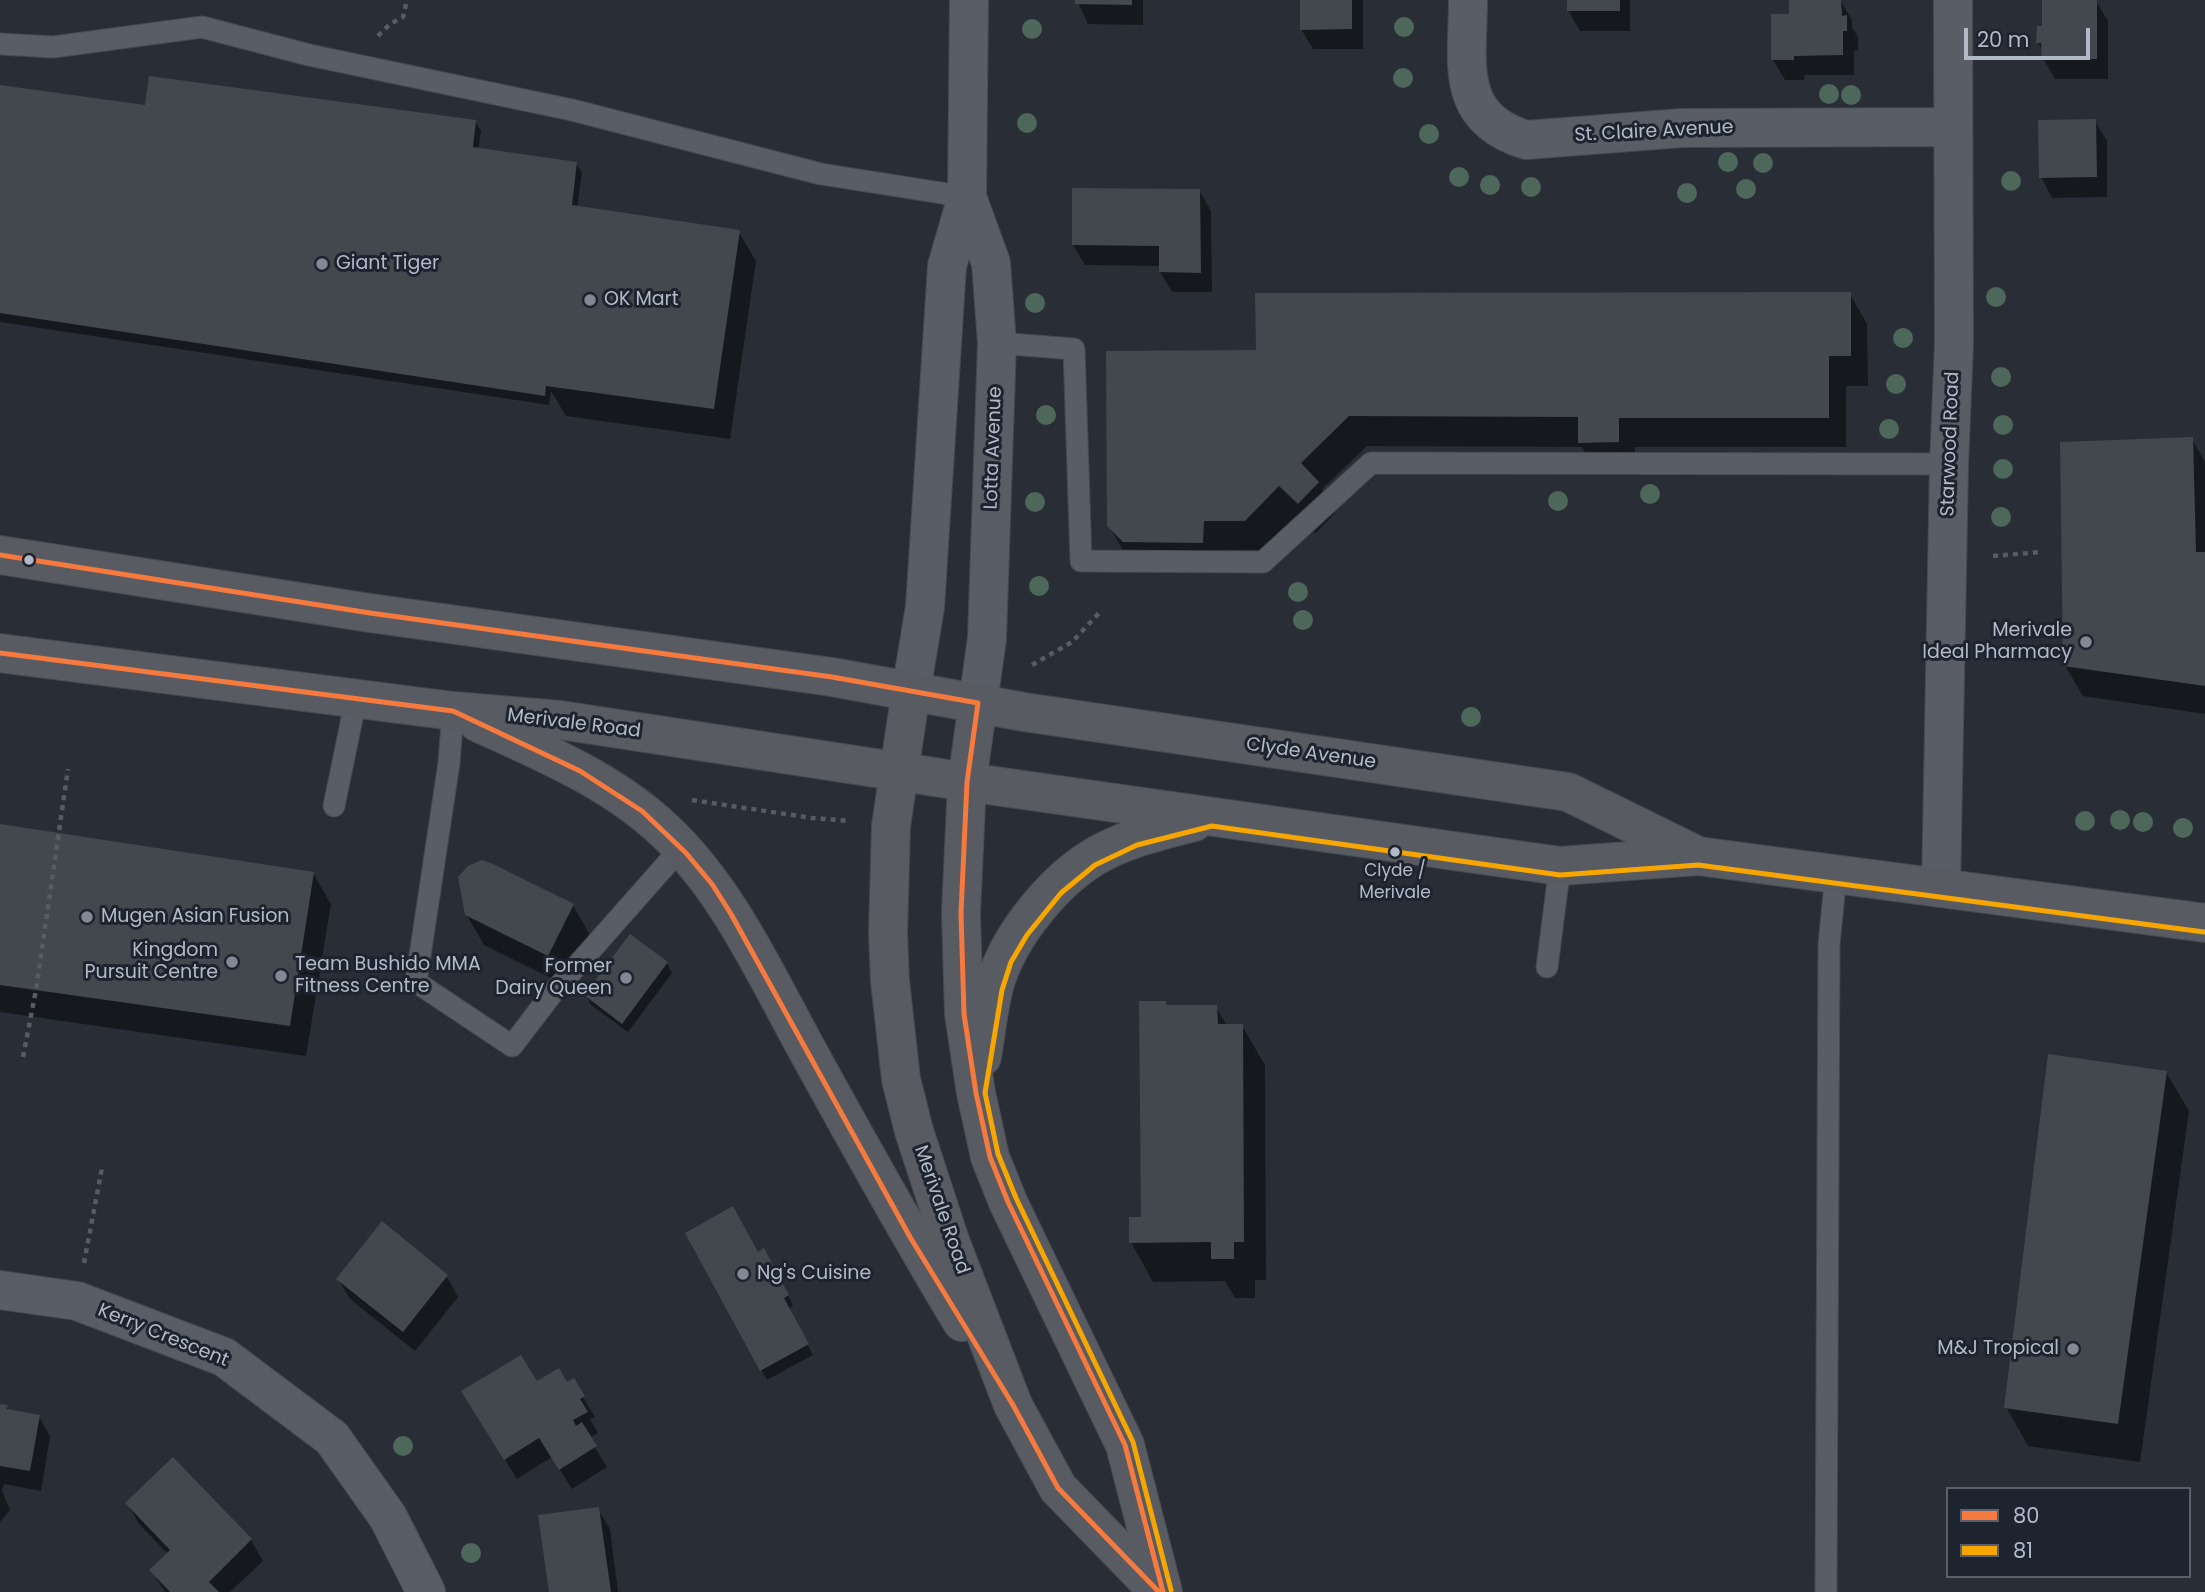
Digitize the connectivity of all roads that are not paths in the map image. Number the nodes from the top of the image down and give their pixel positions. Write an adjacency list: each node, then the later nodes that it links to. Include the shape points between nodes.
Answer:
1 (969, 0): 6 (street, Lotta Avenue)
2 (1468, 0): 5 (street, St. Claire Avenue, via 1469,87 1478,110 1505,133 1526,140 1682,128)
3 (1953, 0): 5 (street, Starwood Road)
4 (0, 44): 6 (lane, via 53,47 202,27 350,64 572,110 821,174)
5 (1953, 127): 8 (street, Starwood Road, via 1954,344)
6 (967, 197): 7 (street, Lotta Avenue, via 990,263); 11 (street, Lotta Avenue, via 947,266 925,607)
7 (997, 343): 8 (lane, via 1074,349 1081,561 1263,562 1371,463); 13 (street, Lotta Avenue, via 988,638)
8 (1949, 464): 23 (street, Starwood Road)
9 (0, 555): 11 (main road)
10 (0, 653): 12 (main road, Merivale Road)
11 (911, 691): 13 (main road, Clyde Avenue); 15 (main road, Merivale Road)
12 (356, 699): 14 (main road, Merivale Road); 17 (lane)
13 (978, 703): 16 (main road, Merivale Road); 20 (main road, Clyde Avenue, via 1568,792)
14 (453, 711): 15 (main road, Merivale Road, via 560,720); 19 (main road, via 608,787); 19 (lane, via 416,982 512,1046)
15 (898, 770): 16 (main road, Clyde Avenue); 28 (main road, Merivale Road, via 891,825 888,934 901,1079 943,1219)
16 (967, 782): 18 (main road, Clyde Avenue); 26 (main road, Merivale Road, via 961,971)
17 (334, 806)
18 (1212, 817): 21 (main road, Clyde Avenue); 26 (main road, via 1111,847 1071,872 1047,897 1003,958 993,988)
19 (681, 848): 28 (main road, via 731,914 910,1237)
20 (1698, 856): 21 (main road, Clyde Avenue); 22 (main road, Clyde Avenue)
21 (1560, 866): 25 (lane)
22 (1836, 874): 23 (main road, Clyde Avenue); 31 (lane, via 1829,944)
23 (1941, 888): 24 (main road, Clyde Avenue)
24 (2205, 923)
25 (1547, 967)
26 (976, 1093): 30 (main road, Merivale Road, via 990,1157 1008,1202 1125,1445)
27 (0, 1290): 29 (street, Kerry Crescent, via 77,1301 224,1357 332,1438 388,1517)
28 (1013, 1405): 30 (main road, Merivale Road, via 1058,1488)
29 (426, 1592)
30 (1161, 1592)
31 (1826, 1592)

